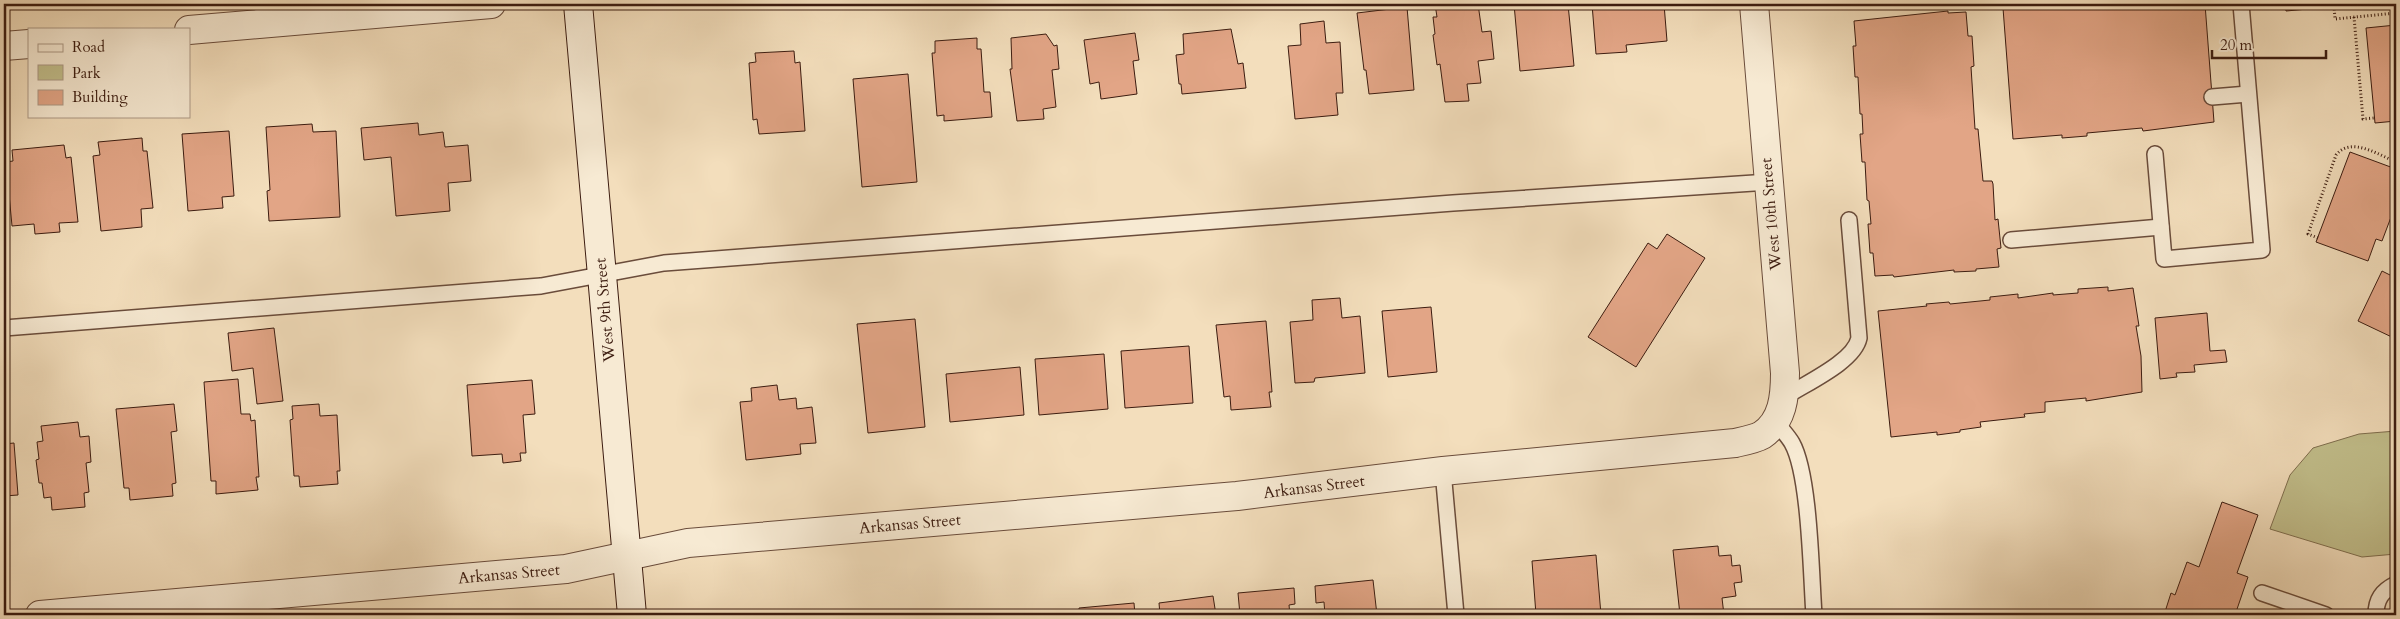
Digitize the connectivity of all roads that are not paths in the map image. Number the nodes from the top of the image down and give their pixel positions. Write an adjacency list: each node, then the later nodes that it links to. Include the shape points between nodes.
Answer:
1 (491, 4): 5 (street)
2 (578, 4): 15 (street, West 9th Street)
3 (1754, 4): 11 (street, West 10th Street)
4 (2241, 4): 8 (lane)
5 (190, 30)
6 (28, 44): 7 (street)
7 (4, 46)
8 (2248, 94): 9 (lane); 13 (lane, via 2262,250 2164,259)
9 (2212, 97)
10 (2155, 154): 13 (lane)
11 (1769, 182): 15 (lane, via 664,263); 17 (street, West 10th Street, via 1786,374)
12 (1849, 220): 17 (lane, via 1859,338 1857,348)
13 (2161, 227): 14 (lane)
14 (2011, 240)
15 (602, 275): 16 (lane, via 541,286); 20 (street, West 9th Street)
16 (4, 328)
17 (1785, 397): 18 (street, West 10th Street)
18 (1776, 422): 19 (street, Arkansas Street, via 1761,436 1735,443); 26 (lane, via 1793,444 1800,467)
19 (1443, 471): 20 (street, Arkansas Street, via 1238,496 688,543); 25 (lane)
20 (626, 556): 23 (street, Arkansas Street, via 566,569); 24 (street, West 9th Street)
21 (2396, 584): 28 (lane, via 2380,594)
22 (2262, 593): 27 (lane)
23 (40, 615)
24 (632, 615)
25 (1456, 615)
26 (1814, 615)
27 (2326, 615)
28 (2376, 615)

